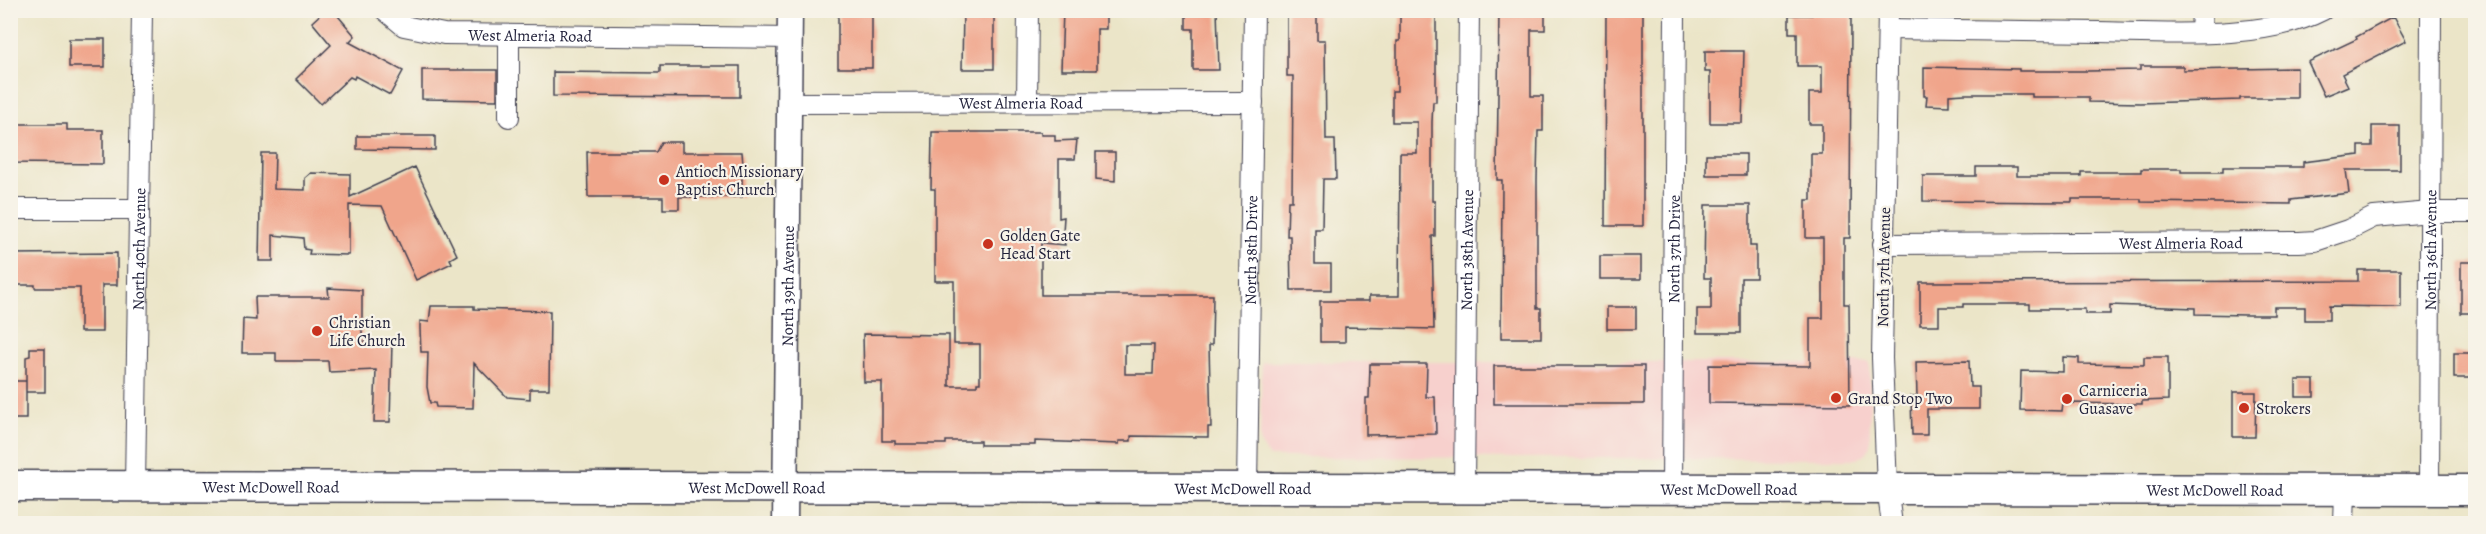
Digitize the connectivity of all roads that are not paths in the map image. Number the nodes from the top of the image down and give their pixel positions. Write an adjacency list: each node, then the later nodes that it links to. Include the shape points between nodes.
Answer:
1 (141, 10): 20 (street, North 40th Avenue)
2 (385, 10): 13 (street, West Almeria Road, via 404,26 420,30)
3 (790, 10): 14 (street, North 39th Avenue)
4 (1028, 10): 15 (street)
5 (1254, 10): 16 (street, North 38th Drive)
6 (1469, 10): 28 (street, North 38th Avenue)
7 (1675, 10): 29 (street, North 37th Drive)
8 (2202, 10): 12 (street)
9 (2323, 10): 12 (street, via 2305,20)
10 (2430, 10): 21 (street, North 36th Avenue)
11 (1888, 20): 12 (street); 23 (street, North 37th Avenue)
12 (2201, 33)
13 (509, 35): 14 (street, West Almeria Road); 18 (street)
14 (790, 38): 17 (street, North 39th Avenue)
15 (1027, 102): 16 (street, West Almeria Road); 17 (street, West Almeria Road)
16 (1253, 102): 27 (street, North 38th Drive)
17 (789, 103): 26 (street, North 39th Avenue)
18 (509, 117)
19 (10, 209): 20 (street)
20 (138, 210): 25 (street, North 40th Avenue)
21 (2430, 212): 22 (street, West Almeria Road); 23 (street, West Almeria Road, via 2374,217 2348,230 2299,242); 32 (street, North 36th Avenue)
22 (2475, 212)
23 (1883, 244): 30 (street, North 37th Avenue)
24 (10, 486): 25 (main road, West McDowell Road)
25 (135, 487): 26 (main road, West McDowell Road)
26 (785, 488): 27 (main road, West McDowell Road); 34 (street, North 39th Avenue)
27 (1247, 488): 28 (main road, West McDowell Road)
28 (1464, 489): 29 (main road, West McDowell Road)
29 (1672, 489): 30 (main road, West McDowell Road)
30 (1887, 489): 31 (main road, West McDowell Road); 35 (street, North 37th Avenue)
31 (2344, 490): 32 (main road, West McDowell Road); 36 (street)
32 (2429, 490): 33 (main road, West McDowell Road)
33 (2475, 490)
34 (785, 524)
35 (1892, 524)
36 (2344, 524)

